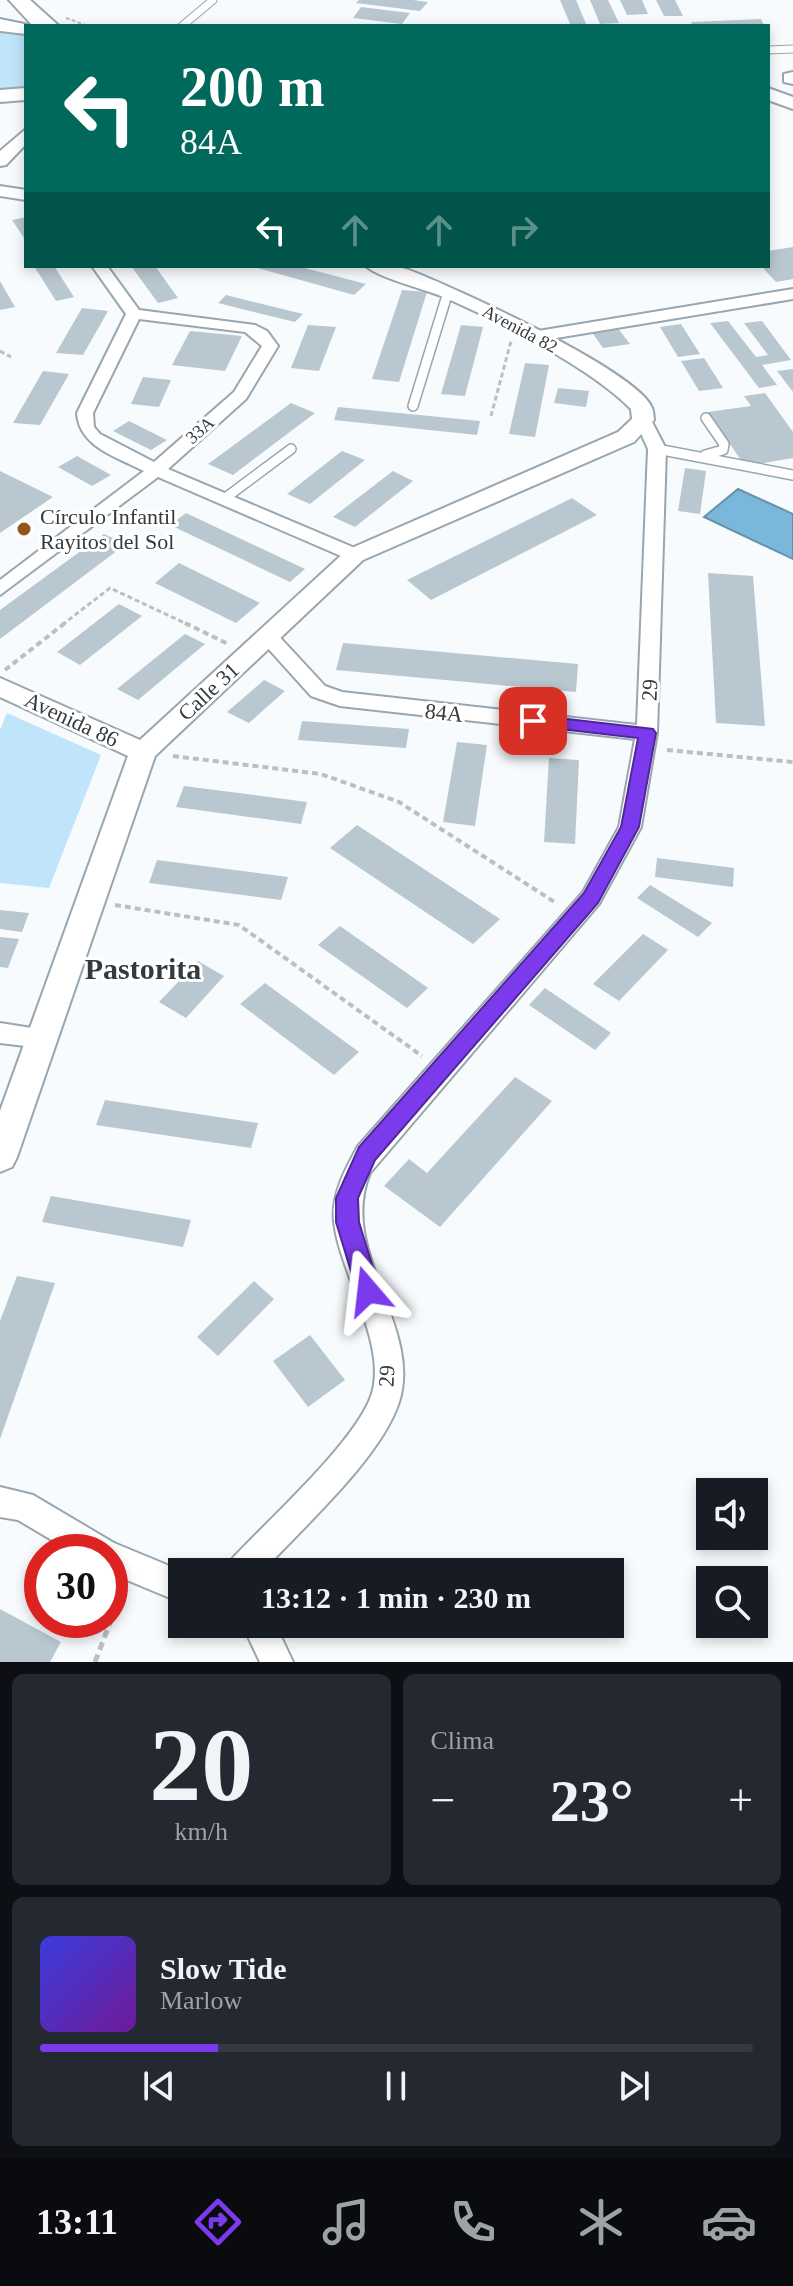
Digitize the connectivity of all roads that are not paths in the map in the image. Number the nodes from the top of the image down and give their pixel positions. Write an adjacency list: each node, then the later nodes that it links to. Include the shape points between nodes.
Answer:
1 (19, 0): 3 (highway)
2 (213, 0): 4 (lane)
3 (47, 24)
4 (184, 24)
5 (0, 25): 6 (main road)
6 (24, 28)
7 (793, 49): 8 (lane)
8 (770, 50)
9 (780, 82): 12 (main road)
10 (1, 96): 11 (highway)
11 (24, 97)
12 (793, 103)
13 (24, 136): 14 (street)
14 (0, 161)
15 (0, 191): 16 (street)
16 (24, 195)
17 (100, 268): 21 (street)
18 (382, 268): 19 (street, Avenida 82)
19 (448, 292): 22 (street, Avenida 82); 23 (lane)
20 (793, 294): 22 (street)
21 (134, 314): 29 (street, via 85,413 86,428 94,438); 29 (street, 33A, via 249,328 270,346 240,395)
22 (538, 336): 25 (street, Avenida 82, via 628,393 642,408)
23 (413, 406)
24 (706, 418): 28 (lane, via 723,450)
25 (643, 420): 27 (street, 29); 32 (street, Calle 31, via 626,437)
26 (291, 449): 31 (lane)
27 (657, 449): 28 (lane); 36 (street, 29)
28 (696, 456): 30 (lane)
29 (156, 470): 31 (street); 33 (street, 33A)
30 (793, 475)
31 (224, 499): 32 (street)
32 (355, 555): 34 (street, Calle 31)
33 (0, 589)
34 (257, 645): 36 (street, 84A, via 318,691 340,699); 37 (street, Calle 31)
35 (0, 687): 37 (street, Avenida 86)
36 (646, 740): 43 (street, 29, via 630,827 591,898 367,1154 347,1198 347,1222 391,1367 385,1401 363,1440)
37 (143, 752): 39 (street, Calle 31)
38 (0, 1033): 39 (street)
39 (42, 1038): 40 (street, Calle 31)
40 (0, 1157)
41 (0, 1502): 42 (street, via 22,1506)
42 (71, 1534)
43 (254, 1558)
44 (128, 1565): 45 (street)
45 (168, 1581)
46 (265, 1638): 47 (street)
47 (277, 1662)

